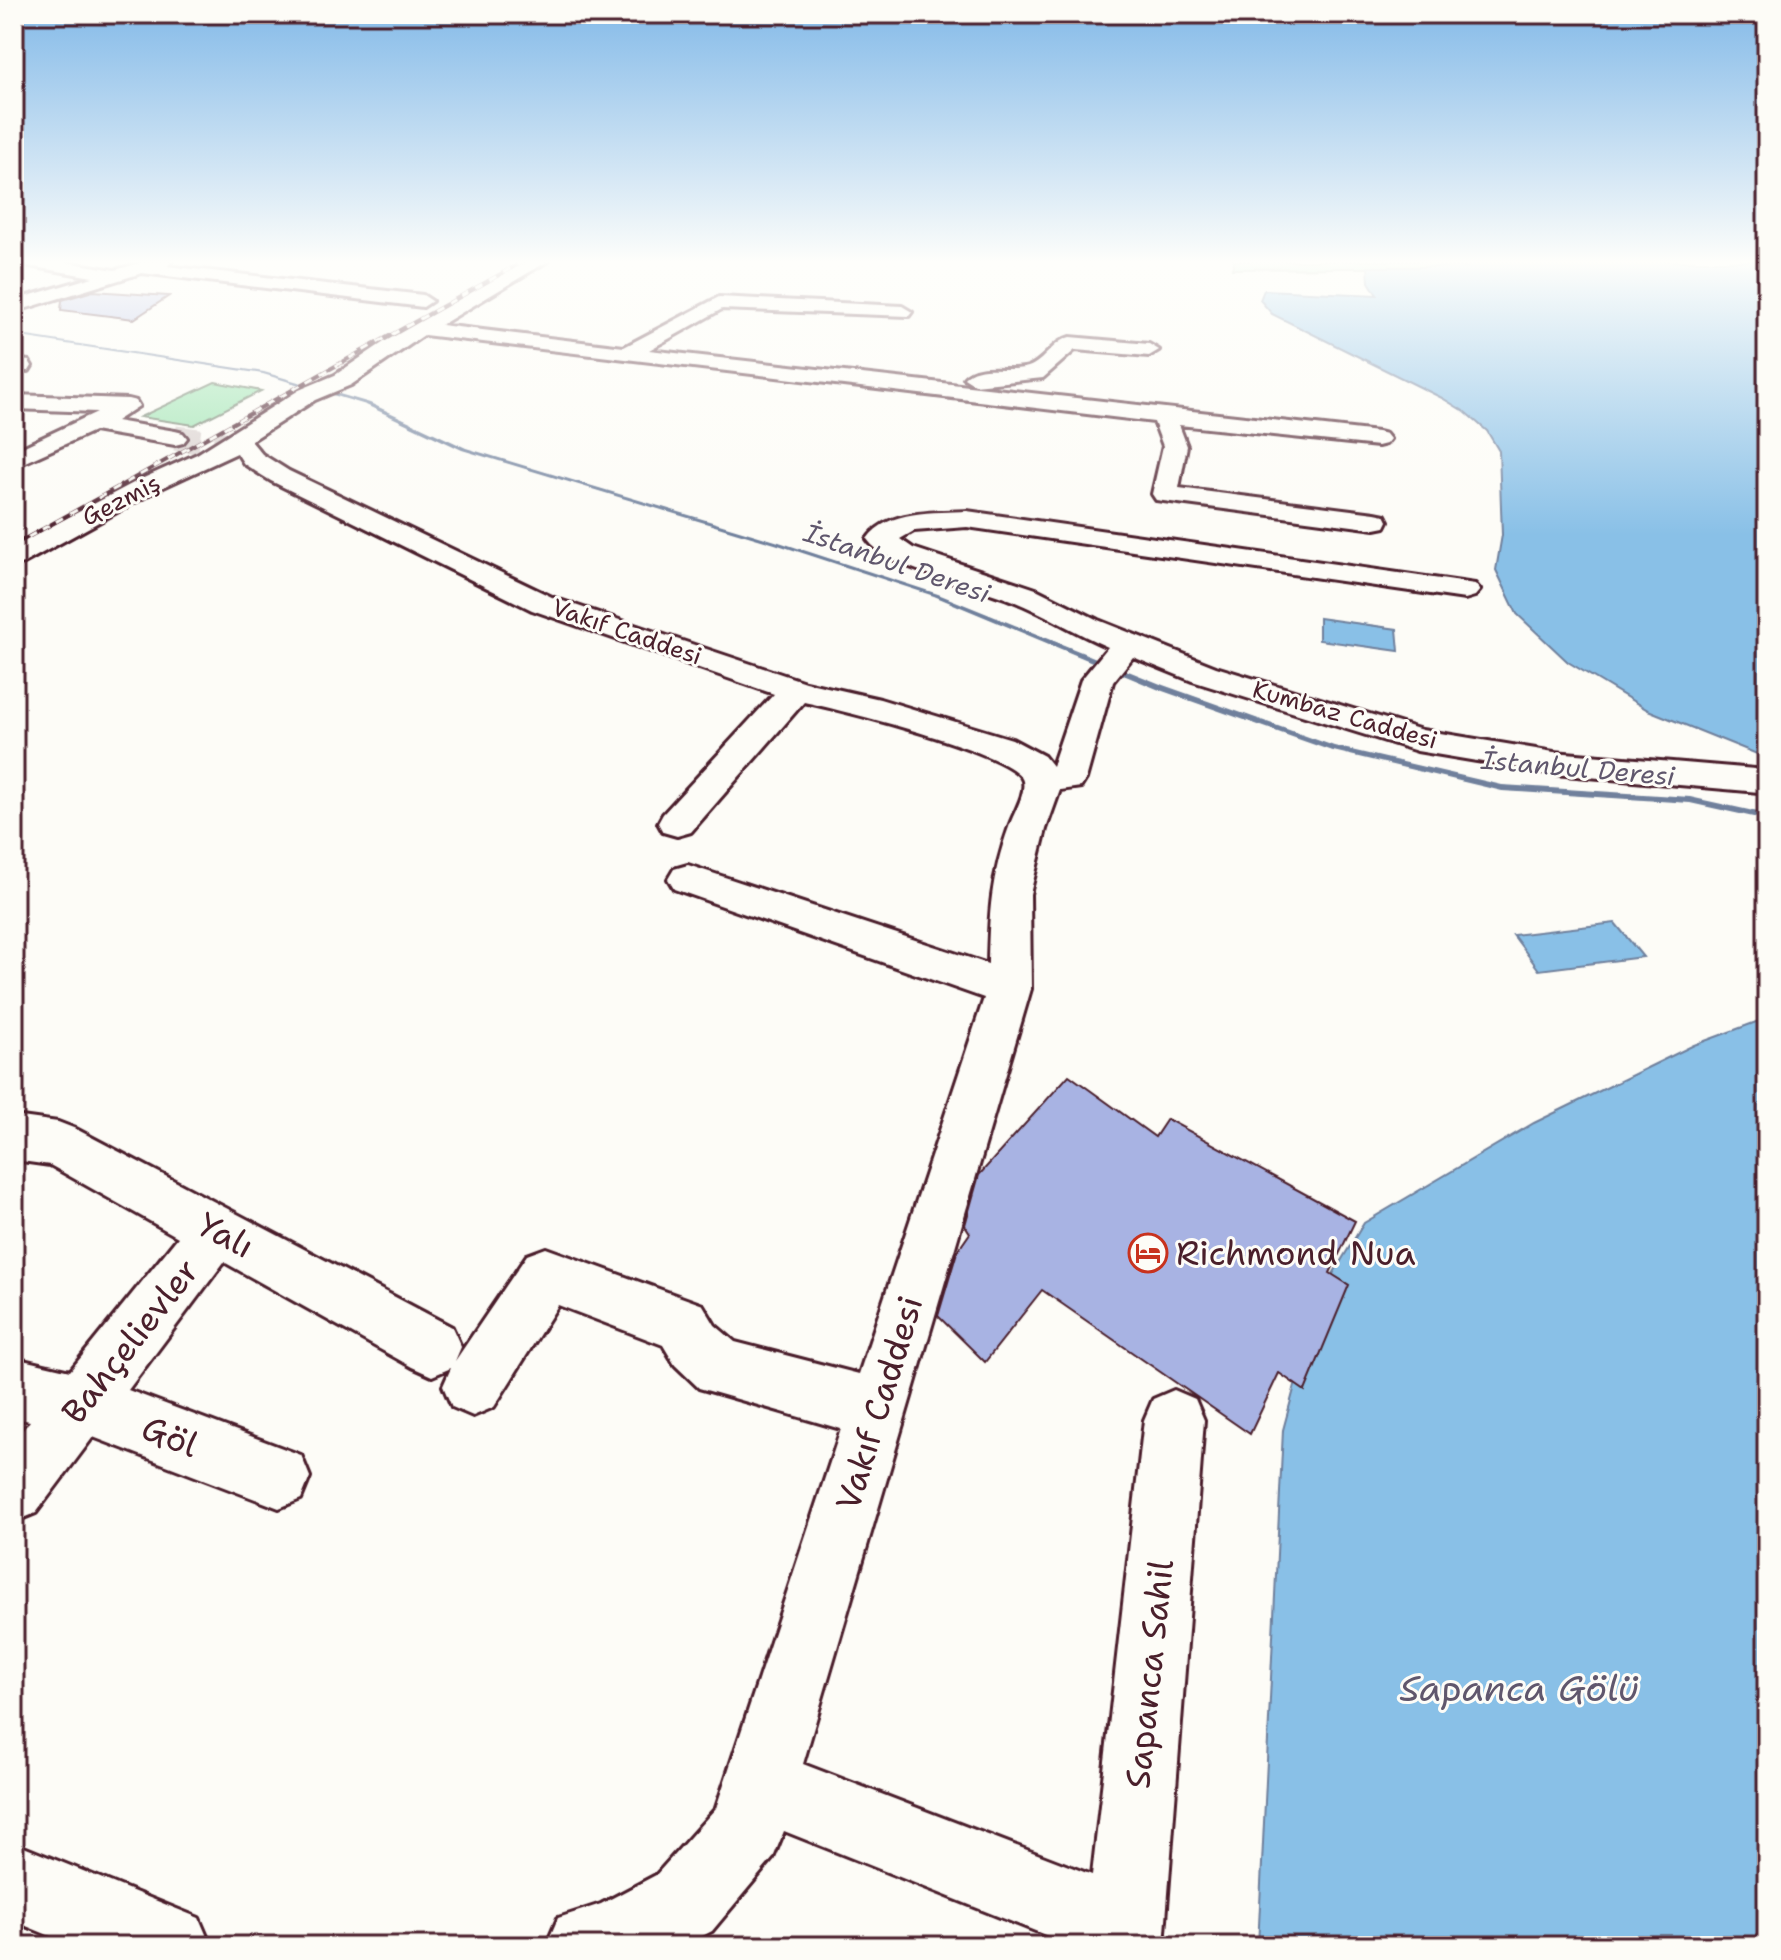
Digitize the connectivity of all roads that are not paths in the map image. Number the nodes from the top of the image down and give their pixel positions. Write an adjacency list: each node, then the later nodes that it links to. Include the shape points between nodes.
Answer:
1 (385, 352): 10 (street, Gezmiş)
2 (634, 352): 4 (street)
3 (1059, 352): 4 (street, via 1035,373)
4 (885, 384): 6 (street)
5 (15, 403): 7 (street, via 128,406)
6 (1164, 417): 9 (street); 12 (street, via 1175,446 1165,494)
7 (90, 423): 8 (street); 11 (street)
8 (175, 438)
9 (1378, 439)
10 (230, 445): 14 (street, Gezmiş); 18 (street, Vakıf Caddesi, via 245,447 253,459 280,476 543,604)
11 (14, 460)
12 (1375, 521)
13 (1028, 528): 15 (street); 15 (street, Kumbaz Caddesi, via 967,519 908,523 881,539 903,554); 16 (street)
14 (14, 557)
15 (978, 580): 17 (street, Kumbaz Caddesi, via 1025,595 1087,627)
16 (1465, 590)
17 (1115, 660): 19 (street, via 1068,779); 20 (street, Kumbaz Caddesi, via 1204,674 1417,740 1554,763)
18 (796, 690): 19 (street, Vakıf Caddesi, via 868,706 999,747 1031,764); 21 (street)
19 (1041, 776): 23 (street, Vakıf Caddesi, via 1042,789 1010,894)
20 (1759, 780)
21 (677, 823)
22 (688, 879): 23 (street)
23 (1009, 989): 30 (street, Vakıf Caddesi)
24 (14, 1138): 25 (street, Yalı, via 58,1144)
25 (216, 1230): 26 (street, Yalı); 29 (street, Bahçelievler)
26 (432, 1347)
27 (473, 1386): 30 (street, via 546,1274 683,1325 695,1345 720,1367)
28 (14, 1388): 29 (street, Göl)
29 (82, 1403): 32 (street, Göl); 33 (street, Bahçelievler)
30 (877, 1409): 34 (street, Vakıf Caddesi)
31 (1174, 1420): 36 (street, Sapanca Sahil)
32 (279, 1477)
33 (14, 1491)
34 (761, 1785): 36 (street, Sapanca Sahil); 38 (street, Vakıf Caddesi, via 746,1831 684,1903 609,1942)
35 (18, 1891): 37 (street)
36 (1124, 1937)
37 (171, 1946)
38 (586, 1946)

